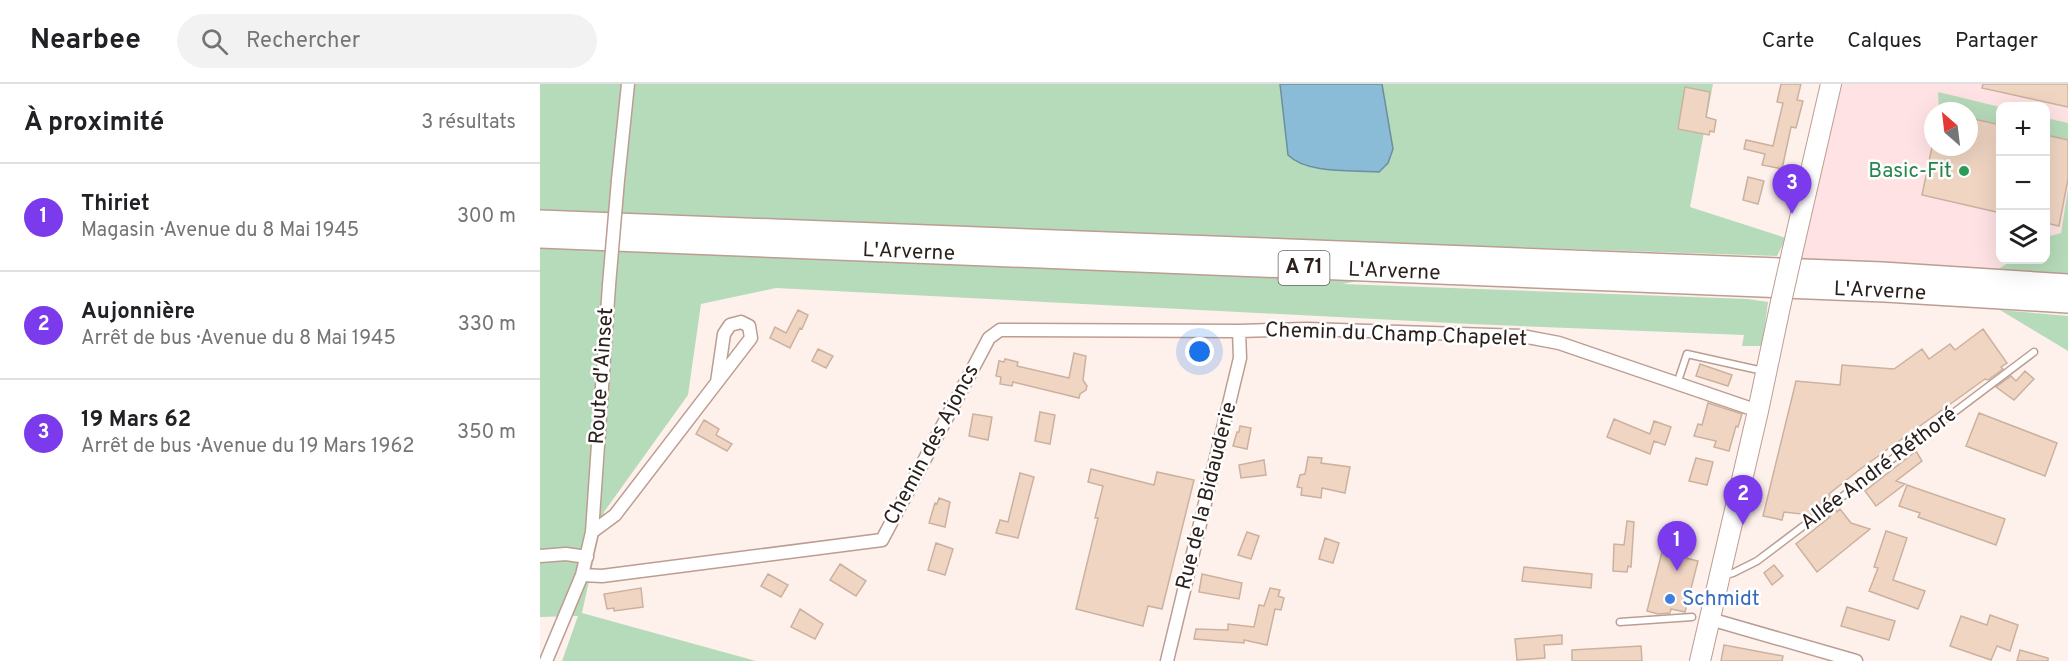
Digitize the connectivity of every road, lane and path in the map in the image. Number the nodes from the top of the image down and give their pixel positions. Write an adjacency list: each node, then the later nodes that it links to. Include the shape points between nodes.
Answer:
1 (628, 84): 13 (street, Route d'Ainset, bridge)
2 (1831, 84): 9 (main road, bridge)
3 (540, 221): 5 (highway, L'Arverne / A 71, via 1882,273)
4 (540, 237): 6 (highway, L'Arverne / A 71)
5 (2068, 285)
6 (2068, 302)
7 (1239, 331): 11 (street, Chemin du Champ Chapelet, via 1307,329 1522,336 1559,343); 16 (street, Chemin des Ajoncs, via 1000,330 988,338 882,540 602,576); 21 (street, Rue de la Bidauderie, via 1240,358)
8 (2034, 352): 17 (lane, Allée André Réthoré, via 1757,561)
9 (1766, 371): 11 (lane, via 1687,354); 12 (main road)
10 (717, 382): 13 (street, via 615,515)
11 (1677, 384): 12 (street, Chemin du Champ Chapelet)
12 (1758, 411): 17 (main road)
13 (592, 532): 15 (street, Route d'Ainset)
14 (540, 556): 15 (street)
15 (587, 557): 16 (street, Route d'Ainset)
16 (582, 575): 20 (street, Route d'Ainset)
17 (1719, 577): 18 (main road)
18 (1701, 618): 19 (lane); 22 (main road); 23 (street)
19 (1620, 622)
20 (546, 661)
21 (1167, 661)
22 (1700, 661)
23 (1856, 661)

